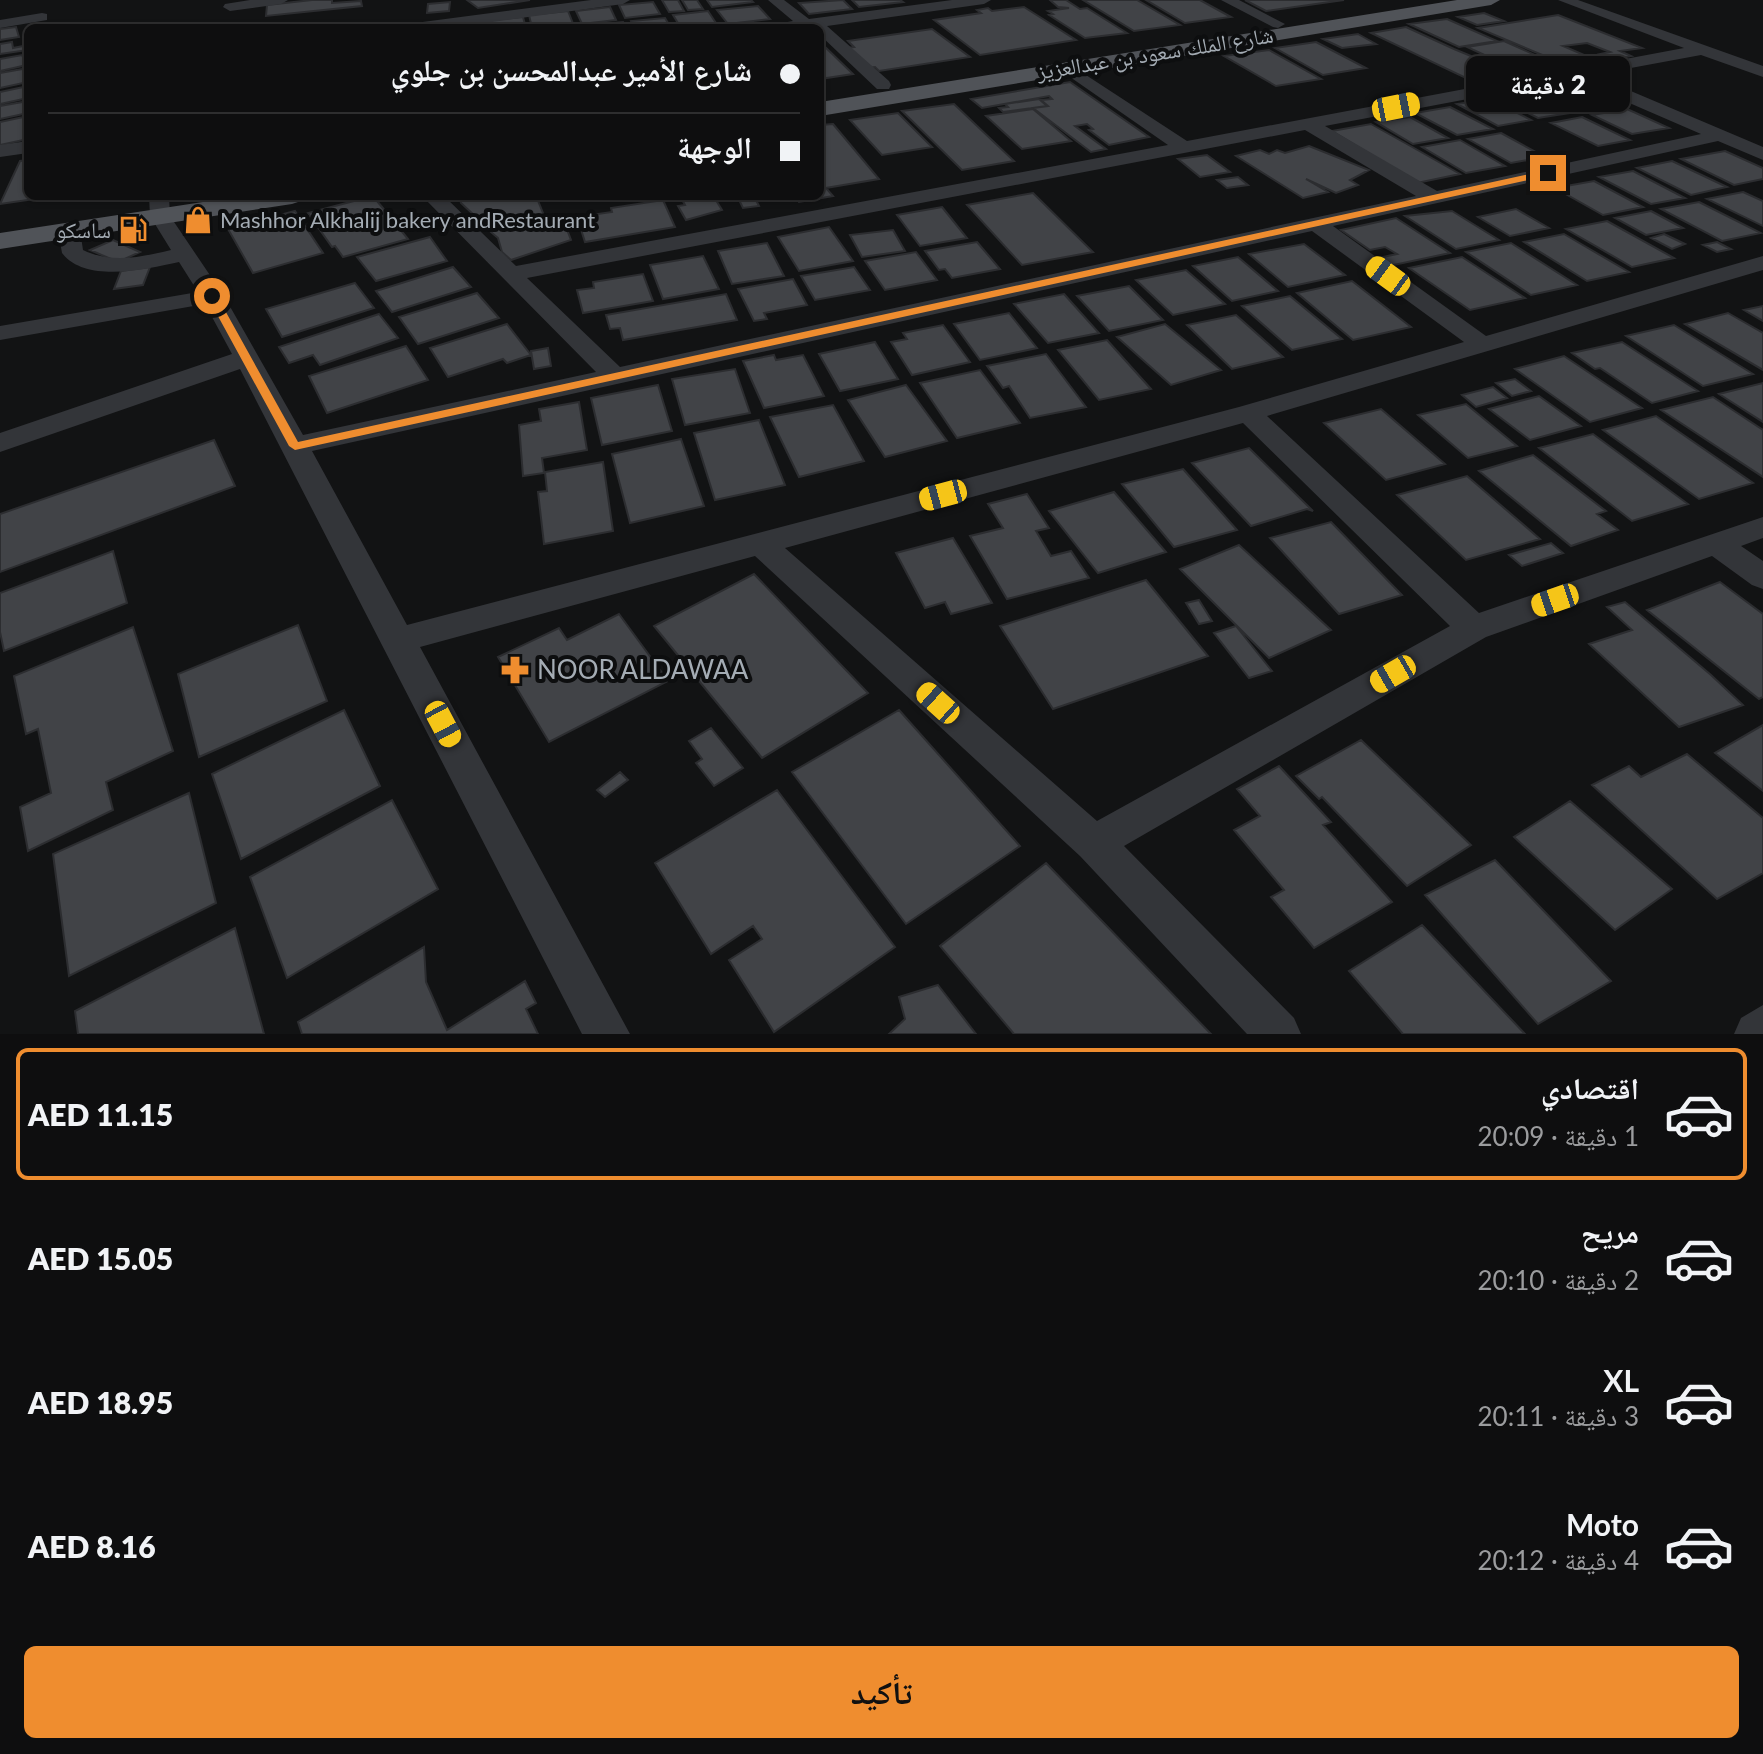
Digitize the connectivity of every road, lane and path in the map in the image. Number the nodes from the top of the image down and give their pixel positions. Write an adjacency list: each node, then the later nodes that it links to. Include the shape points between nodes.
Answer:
1 (19, 0): 13 (street)
2 (281, 0): 12 (street)
3 (623, 0): 11 (street)
4 (775, 0): 14 (street)
5 (984, 0): 10 (street)
6 (1228, 0): 18 (street)
7 (1426, 0): 18 (main road, شارع الملك سعود بن عبدالعزيز)
8 (1491, 0): 21 (main road, شارع الملك سعود بن عبدالعزيز)
9 (1565, 0): 20 (street)
10 (924, 4): 14 (street)
11 (540, 5): 16 (street)
12 (231, 8)
13 (46, 22): 15 (street)
14 (811, 23): 17 (street)
15 (0, 24)
16 (437, 24)
17 (804, 24)
18 (1278, 24): 24 (main road, شارع الملك سعود بن عبدالعزيز)
19 (824, 34): 24 (street)
20 (1701, 50): 22 (street); 23 (street)
21 (1066, 67): 26 (main road, شارع الملك سعود بن عبدالعزيز); 30 (street)
22 (1572, 72): 27 (street); 28 (street)
23 (1763, 72)
24 (883, 85): 25 (main road, شارع الملك سعود بن عبدالعزيز)
25 (824, 94)
26 (824, 108)
27 (1308, 124): 30 (street); 33 (street)
28 (1718, 136): 32 (street); 33 (street)
29 (24, 148): 31 (street)
30 (1186, 149): 43 (street)
31 (0, 151)
32 (1763, 154)
33 (1435, 198): 38 (street)
34 (213, 200): 36 (main road)
35 (436, 200): 43 (street)
36 (153, 203): 37 (main road); 39 (main road); 41 (street)
37 (0, 218)
38 (1316, 224): 46 (street); 48 (street)
39 (69, 230): 40 (main road); 41 (street, via 73,253 103,267)
40 (0, 241)
41 (184, 254): 44 (street)
42 (1763, 263): 46 (street)
43 (511, 274): 48 (street)
44 (212, 296): 45 (street); 47 (street)
45 (0, 333)
46 (1483, 345): 49 (street)
47 (246, 358): 50 (street); 51 (street)
48 (616, 378): 51 (street)
49 (1248, 413): 53 (street); 56 (street)
50 (0, 443)
51 (295, 446): 57 (street)
52 (1763, 527): 54 (street)
53 (760, 543): 57 (street); 58 (street)
54 (1716, 544): 55 (street); 56 (street)
55 (1763, 577)
56 (1474, 628): 58 (street)
57 (399, 640): 60 (street)
58 (1094, 843): 61 (street)
59 (1763, 1028): 62 (street)
60 (607, 1034)
61 (1278, 1034)
62 (1757, 1034)

